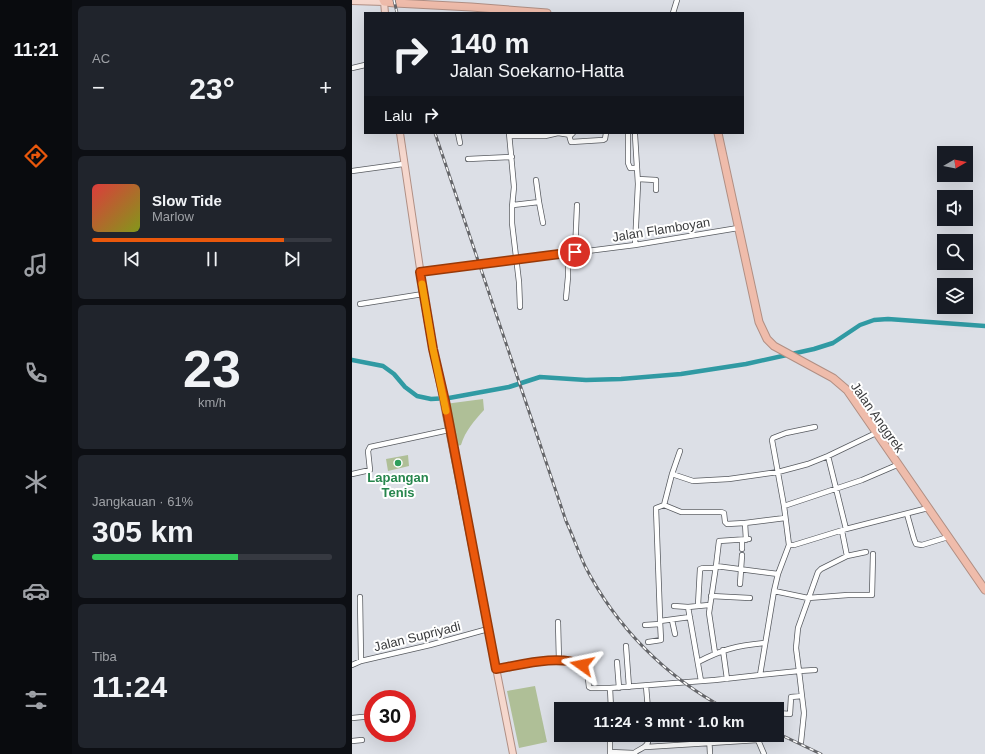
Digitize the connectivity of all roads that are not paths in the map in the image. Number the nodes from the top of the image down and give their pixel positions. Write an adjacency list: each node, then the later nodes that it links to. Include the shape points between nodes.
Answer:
1 (676, 0): 7 (street)
2 (352, 1): 3 (main road)
3 (383, 1): 4 (highway); 5 (main road)
4 (471, 10): 6 (highway)
5 (385, 12)
6 (522, 12)
7 (673, 12)
8 (364, 65): 9 (street)
9 (352, 68)
10 (400, 134): 22 (main road)
11 (458, 134): 19 (street)
12 (551, 134): 17 (street)
13 (571, 134): 14 (street, via 571,142 603,140)
14 (606, 134)
15 (628, 134): 23 (street, via 628,163 630,168)
16 (718, 134): 32 (highway, Jalan Anggrek)
17 (510, 135): 20 (street)
18 (635, 135): 23 (street)
19 (460, 143)
20 (512, 157): 21 (street); 29 (street)
21 (468, 159)
22 (403, 164): 24 (street); 37 (main road)
23 (637, 168): 25 (street)
24 (352, 170)
25 (638, 179): 27 (street, via 656,180); 33 (street)
26 (536, 180): 28 (street)
27 (656, 190)
28 (539, 202): 29 (street); 31 (street)
29 (513, 205): 36 (street)
30 (577, 205): 34 (street)
31 (543, 223)
32 (738, 228): 33 (street, Jalan Flamboyan); 44 (highway, Jalan Anggrek, via 759,322 768,339 785,353 837,381 854,400)
33 (634, 245): 34 (street, Jalan Flamboyan)
34 (575, 252): 35 (street, Jalan Flamboyan)
35 (568, 253): 36 (street, Jalan Flamboyan); 39 (street)
36 (516, 259): 37 (street, Jalan Flamboyan); 41 (street)
37 (420, 272): 38 (main road)
38 (423, 294): 40 (street); 43 (main road)
39 (566, 298)
40 (360, 304)
41 (520, 307)
42 (814, 427): 48 (street, via 773,438)
43 (449, 430): 49 (street, via 370,447 370,470); 86 (main road)
44 (876, 433): 46 (street); 47 (highway, Jalan Anggrek)
45 (680, 451): 50 (street)
46 (828, 456): 48 (street); 51 (street)
47 (897, 465): 51 (street); 54 (highway, Jalan Anggrek)
48 (778, 472): 50 (street, via 693,481); 53 (street)
49 (352, 474)
50 (672, 474): 52 (street)
51 (836, 488): 53 (street); 58 (street)
52 (664, 506): 57 (street, via 681,512 721,512 724,513 726,523); 84 (street, via 656,508)
53 (784, 506): 56 (street)
54 (928, 508): 55 (street); 59 (highway, Jalan Anggrek)
55 (907, 514): 58 (street); 59 (street, via 916,544 922,545)
56 (785, 518): 57 (street); 61 (street)
57 (745, 523): 60 (street)
58 (844, 530): 61 (street); 66 (street)
59 (948, 537): 71 (highway, Jalan Anggrek)
60 (746, 540): 62 (street); 67 (street, via 719,541)
61 (789, 545): 69 (street)
62 (742, 549)
63 (866, 552): 66 (street)
64 (873, 554): 76 (street, via 872,595)
65 (742, 555): 68 (street)
66 (847, 556): 76 (street, via 819,570)
67 (715, 567): 68 (street); 73 (street); 77 (street, via 700,569)
68 (742, 569): 69 (street); 70 (street)
69 (778, 574): 72 (street)
70 (740, 584)
71 (985, 590)
72 (774, 591): 76 (street); 89 (street)
73 (711, 596): 75 (street); 78 (street)
74 (360, 597): 93 (street)
75 (750, 598)
76 (808, 598): 99 (street, via 796,635)
77 (698, 605): 78 (street); 80 (street)
78 (709, 605): 92 (street)
79 (674, 606): 80 (street)
80 (688, 607): 81 (street)
81 (690, 617): 82 (street); 96 (street)
82 (672, 620): 84 (street); 87 (street)
83 (558, 622): 94 (street)
84 (660, 622): 85 (street); 88 (street, via 661,640)
85 (644, 625)
86 (488, 629): 93 (street, Jalan Supriyadi); 98 (main road)
87 (675, 634)
88 (648, 642)
89 (765, 643): 91 (street); 101 (street)
90 (626, 646): 105 (street)
91 (723, 650): 92 (street); 102 (street)
92 (714, 653): 96 (street)
93 (361, 661): 97 (street, Jalan Supriyadi)
94 (559, 661): 98 (street); 106 (street, via 583,666 589,687)
95 (617, 662): 107 (street)
96 (698, 662): 103 (street)
97 (352, 665)
98 (496, 669): 125 (main road)
99 (799, 670): 100 (street); 101 (street); 108 (street)
100 (815, 670)
101 (760, 675): 102 (street)
102 (727, 679): 103 (street)
103 (702, 681): 104 (street)
104 (646, 686): 105 (street); 110 (street)
105 (629, 687): 107 (street)
106 (610, 688): 107 (street); 109 (street)
107 (619, 688)
108 (802, 696): 111 (street, via 791,698 790,714); 120 (street, via 804,726)
109 (611, 702)
110 (647, 702)
111 (784, 714)
112 (364, 717): 113 (street)
113 (352, 718)
114 (362, 740): 115 (street)
115 (352, 741)
116 (610, 742): 123 (street)
117 (648, 742): 122 (street)
118 (726, 742): 121 (street)
119 (759, 742): 127 (street)
120 (801, 742)
121 (710, 743): 122 (street); 126 (street)
122 (646, 747): 124 (street)
123 (610, 753): 124 (street)
124 (633, 753)
125 (513, 754)
126 (710, 754)
127 (764, 754)

